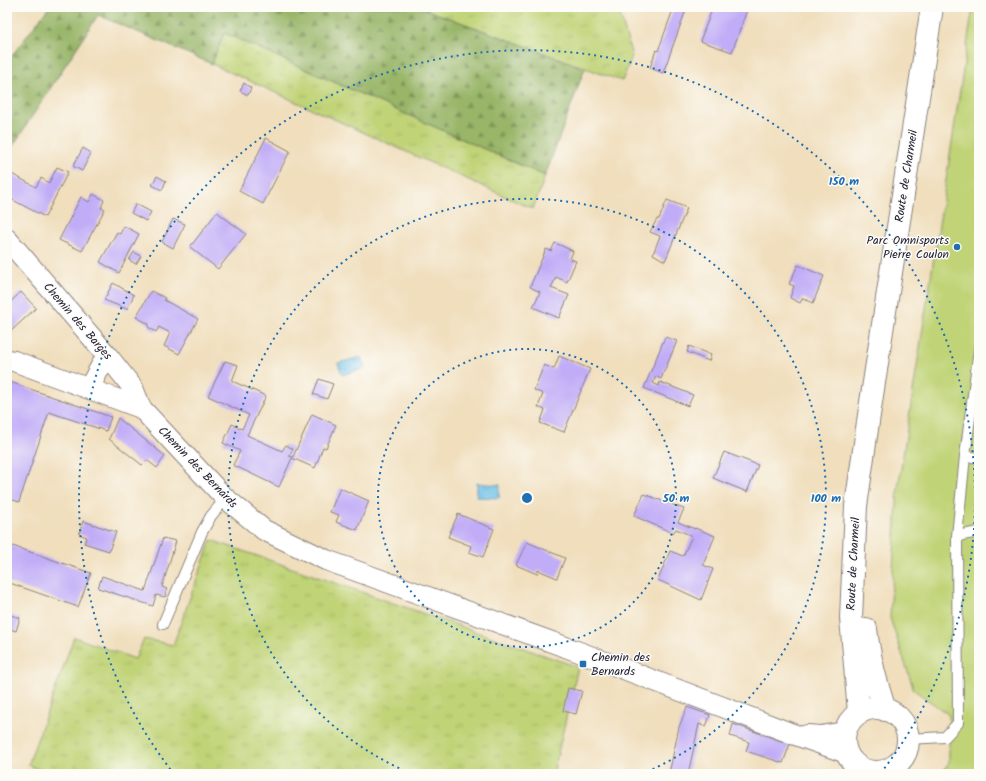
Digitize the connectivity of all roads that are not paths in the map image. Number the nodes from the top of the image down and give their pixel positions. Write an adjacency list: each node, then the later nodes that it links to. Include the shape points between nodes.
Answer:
1 (932, 7): 8 (main road, Route de Charmeil)
2 (7, 239): 4 (street, Chemin des Barges)
3 (979, 349): 9 (lane)
4 (107, 355): 6 (street); 7 (street, Chemin des Barges, via 133,388)
5 (7, 360): 6 (street)
6 (89, 388): 7 (street)
7 (141, 408): 11 (street, Chemin des Bernards)
8 (869, 416): 15 (main road, Route de Charmeil, via 865,615 868,650); 16 (main road, Route de Charmeil, via 856,506 851,618)
9 (966, 456): 10 (lane); 13 (lane)
10 (979, 458)
11 (226, 498): 14 (lane, via 210,516 202,532); 18 (street, Chemin des Bernards, via 264,530 326,560 582,653 794,734 820,736)
12 (979, 532): 13 (lane)
13 (957, 536): 17 (lane, via 958,723 945,737)
14 (163, 624)
15 (885, 710): 16 (main road, via 873,709); 17 (main road, via 897,716 906,728)
16 (859, 713): 18 (main road, via 851,721)
17 (908, 739): 19 (main road, via 906,752)
18 (852, 757): 19 (main road, via 874,772)
19 (890, 771)

